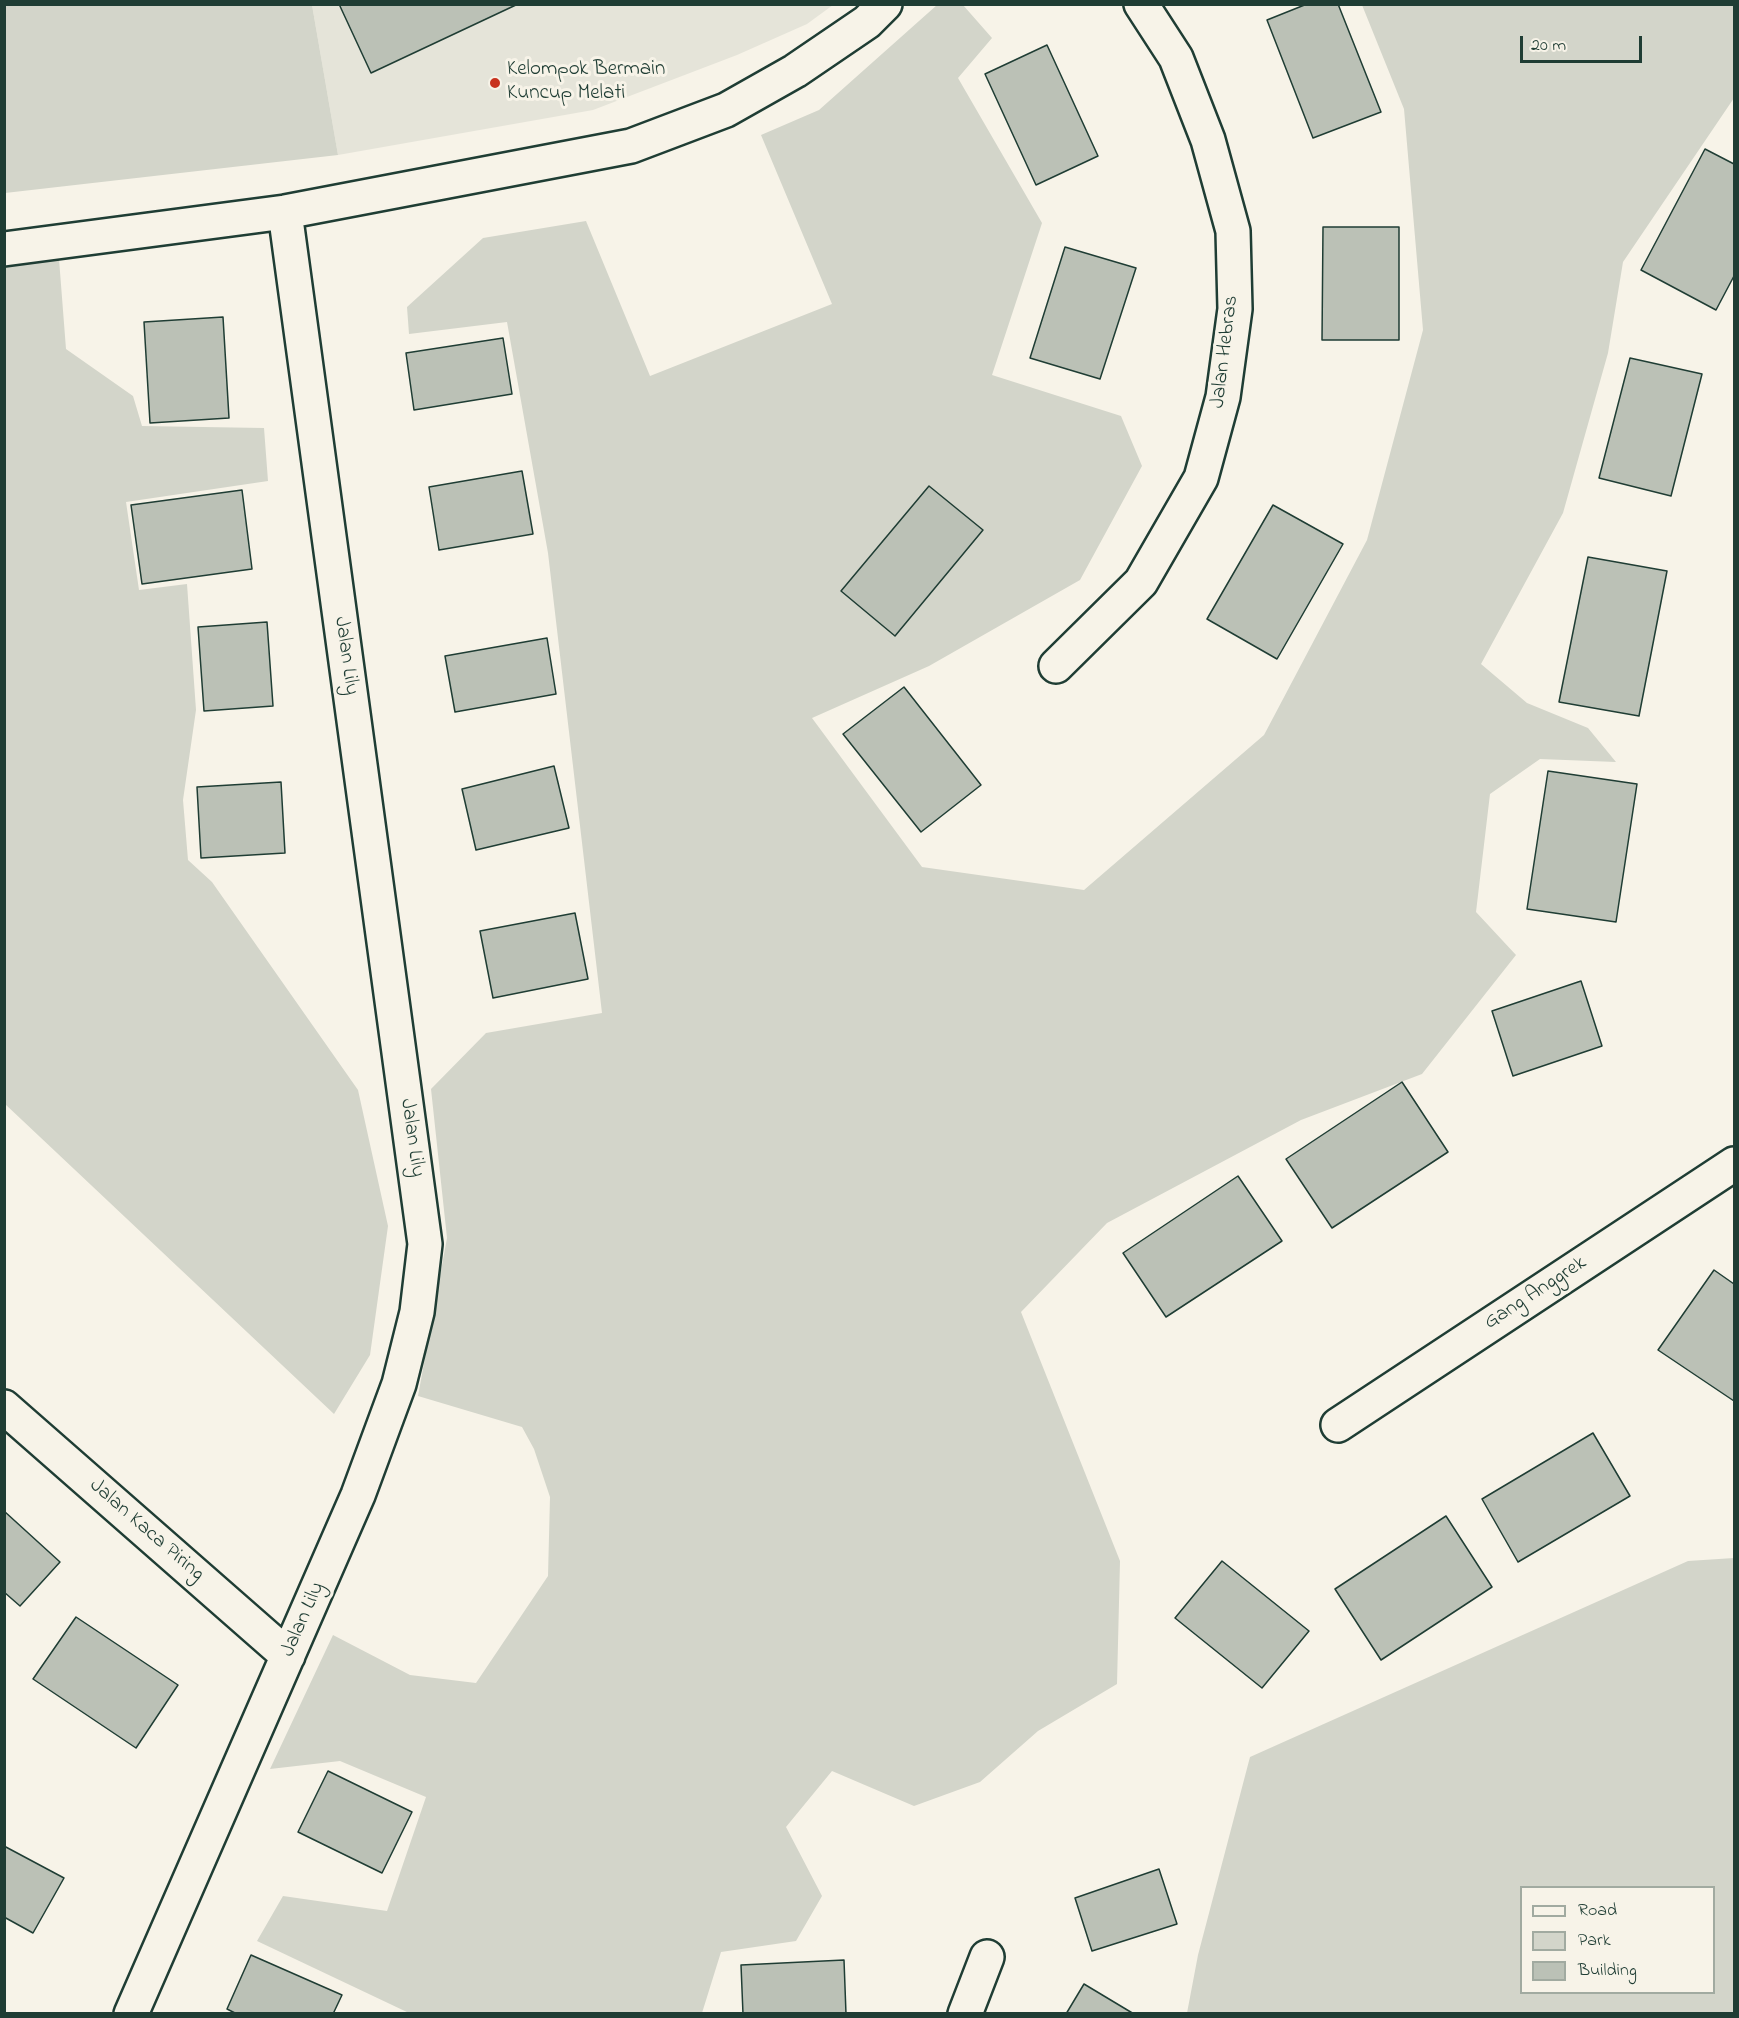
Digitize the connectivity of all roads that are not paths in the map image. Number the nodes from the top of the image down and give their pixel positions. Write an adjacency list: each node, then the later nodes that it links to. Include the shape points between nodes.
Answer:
1 (885, 4): 3 (street, via 867,22 795,71 736,105 631,146)
2 (1142, 4): 5 (street, Jalan Hebras, via 1176,57 1208,141 1233,231 1235,309 1222,397 1201,478 1141,582)
3 (285, 212): 4 (street); 9 (street, Jalan Lily, via 425,1244 417,1312 399,1384 358,1495)
4 (4, 249)
5 (1056, 666)
6 (1734, 1164): 8 (street, Gang Anggrek)
7 (4, 1407): 9 (street, Jalan Kaca Piring)
8 (1338, 1425)
9 (288, 1656): 11 (street, Jalan Lily)
10 (987, 1957): 12 (street)
11 (131, 2013)
12 (965, 2013)

